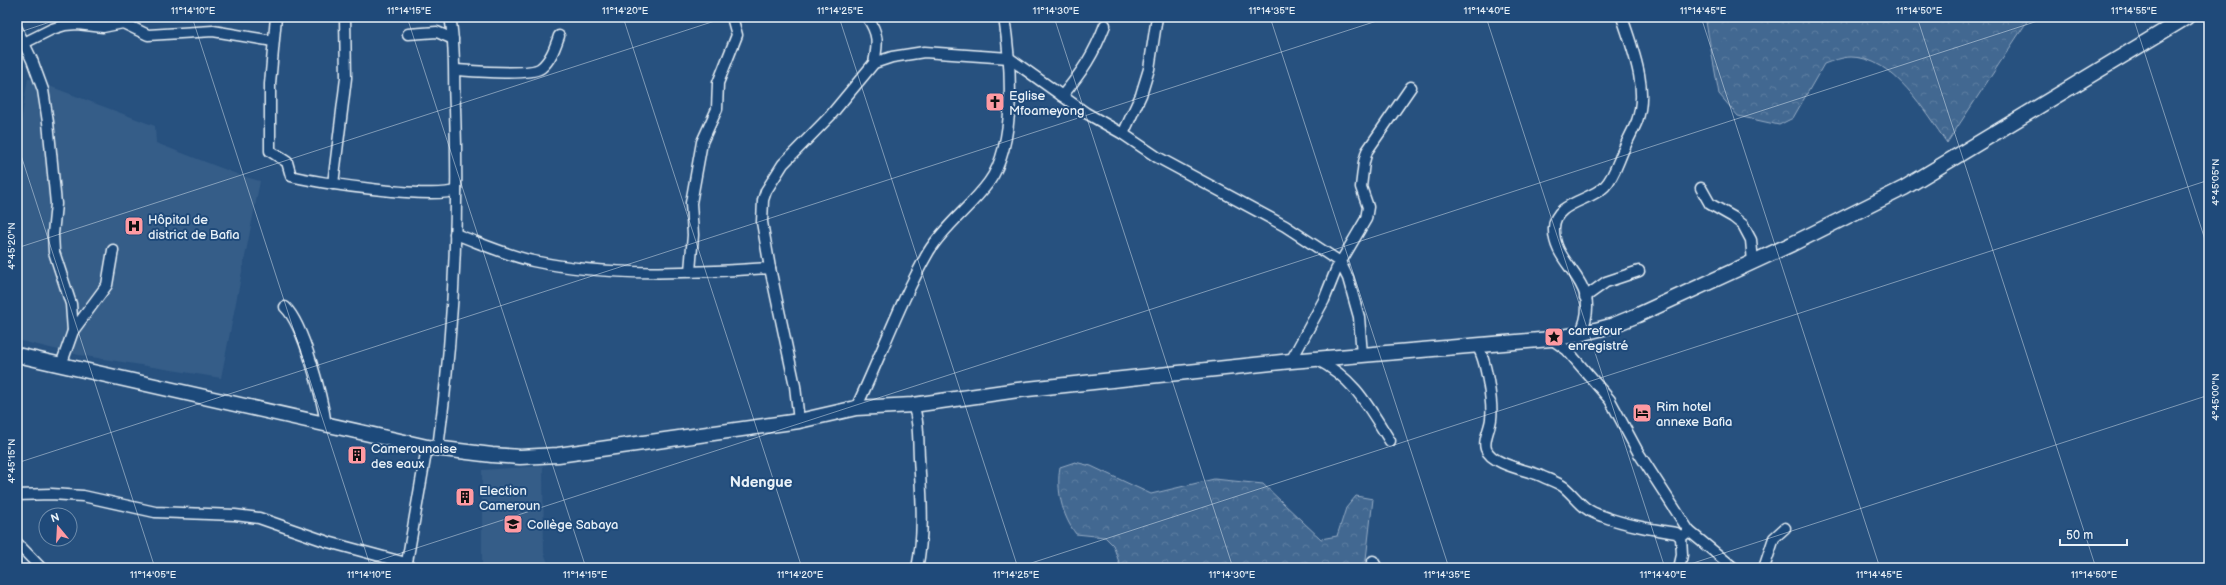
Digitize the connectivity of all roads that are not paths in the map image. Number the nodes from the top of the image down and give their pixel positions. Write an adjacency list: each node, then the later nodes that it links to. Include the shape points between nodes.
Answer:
1 (276, 17): 16 (street)
2 (345, 17): 24 (street, via 346,78)
3 (450, 17): 15 (street)
4 (732, 17): 32 (street, via 737,35 718,83 718,109 702,142 691,203 693,235)
5 (867, 17): 19 (street, via 877,37)
6 (1005, 17): 7 (street); 18 (street)
7 (1010, 17)
8 (1157, 17): 23 (street, via 1150,70)
9 (1622, 17): 34 (street, via 1641,89 1637,120 1605,186 1558,215 1554,228 1556,243 1582,286)
10 (2187, 17): 30 (main road, via 1931,173 1842,220)
11 (1105, 25): 22 (street, via 1093,55 1082,73)
12 (17, 29): 17 (street)
13 (408, 34): 15 (street, via 422,31 438,32)
14 (559, 36): 20 (street, via 548,60 540,69 529,72)
15 (453, 39): 20 (street)
16 (273, 41): 17 (street, via 213,31 148,35 123,23 103,27 65,25); 24 (street, via 270,151 287,162 291,176)
17 (24, 43): 36 (street, via 43,90 54,175 54,252 71,304)
18 (1009, 58): 19 (street, via 924,52); 22 (street); 46 (street, via 1007,127 1004,150 998,168 930,249 896,314)
19 (874, 63): 31 (street, via 830,116 783,164 766,191 762,222)
20 (456, 70): 26 (street)
21 (1411, 87): 29 (street, via 1367,151 1361,187 1368,211 1366,219)
22 (1062, 96): 23 (street)
23 (1123, 134): 29 (street, via 1157,157 1285,226)
24 (332, 184): 26 (street, via 413,192)
25 (1701, 188): 30 (street, via 1710,204 1733,216 1743,225 1751,240)
26 (456, 190): 27 (street)
27 (455, 234): 32 (street, via 547,264 637,271); 50 (street, via 451,332)
28 (113, 250): 36 (street, via 107,285)
29 (1340, 262): 41 (street, via 1348,278 1359,317); 43 (street, via 1324,300)
30 (1753, 262): 37 (main road, via 1638,315 1611,326)
31 (770, 268): 32 (street); 47 (street, via 795,386)
32 (690, 271)
33 (1639, 271): 34 (street, via 1606,282)
34 (1585, 297): 37 (street, via 1588,315)
35 (285, 307): 48 (street, via 295,319 301,333 324,406)
36 (73, 330): 44 (street)
37 (1580, 334): 38 (main road)
38 (1551, 339): 39 (main road); 53 (street, via 1566,350 1610,400)
39 (1477, 346): 41 (main road); 53 (street, via 1481,351 1487,374 1491,405 1491,424 1485,443 1491,456 1507,465 1556,482 1589,511 1635,526)
40 (17, 355): 44 (main road)
41 (1362, 356): 42 (main road)
42 (1316, 359): 43 (main road); 49 (street, via 1334,368 1353,384)
43 (1292, 361): 45 (main road, via 1018,390)
44 (61, 364): 48 (main road)
45 (913, 405): 46 (main road); 57 (street, via 918,434 922,514)
46 (856, 408): 47 (main road)
47 (799, 421): 50 (main road, via 558,455 520,457)
48 (326, 425): 50 (main road)
49 (1390, 441)
50 (433, 447): 55 (street)
51 (17, 495): 55 (street, via 84,496 155,512 259,518)
52 (1785, 528): 60 (street, via 1774,538)
53 (1685, 534): 58 (street); 59 (street)
54 (17, 543): 56 (street)
55 (406, 565)
56 (41, 568)
57 (917, 568)
58 (1679, 568)
59 (1734, 568)
60 (1764, 568)

